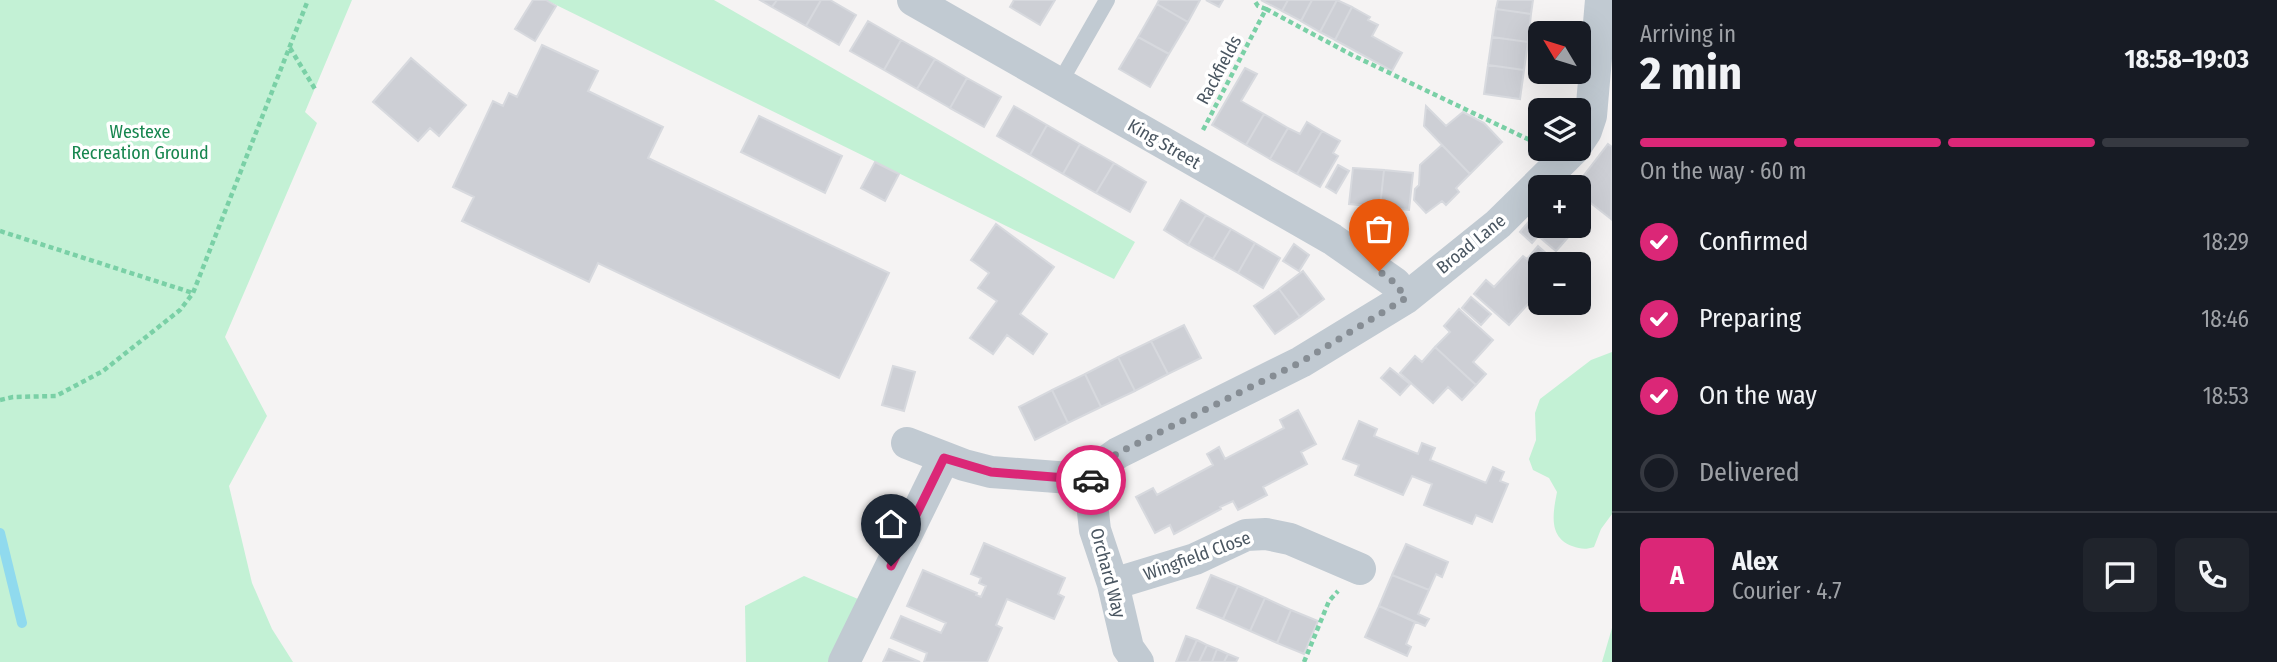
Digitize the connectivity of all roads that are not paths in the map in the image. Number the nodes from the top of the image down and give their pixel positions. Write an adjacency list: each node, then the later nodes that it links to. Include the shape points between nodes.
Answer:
1 (914, 0): 4 (street, King Street)
2 (1107, 0): 4 (lane)
3 (1601, 0): 5 (street)
4 (1059, 84): 7 (street, King Street, via 1362,258 1395,283)
5 (1591, 116)
6 (1562, 161): 7 (street, Broad Lane, via 1498,224)
7 (1406, 298): 10 (street, Broad Lane, via 1301,362 1118,453 1104,463)
8 (907, 443): 9 (street)
9 (944, 458): 10 (street, via 991,472); 13 (street)
10 (1096, 480): 12 (street, Orchard Way, via 1092,503 1095,530)
11 (1360, 569): 12 (street, Wingfield Close, via 1290,539 1246,535 1195,558)
12 (1113, 584): 14 (street, Orchard Way, via 1128,648)
13 (844, 662)
14 (1138, 662)

